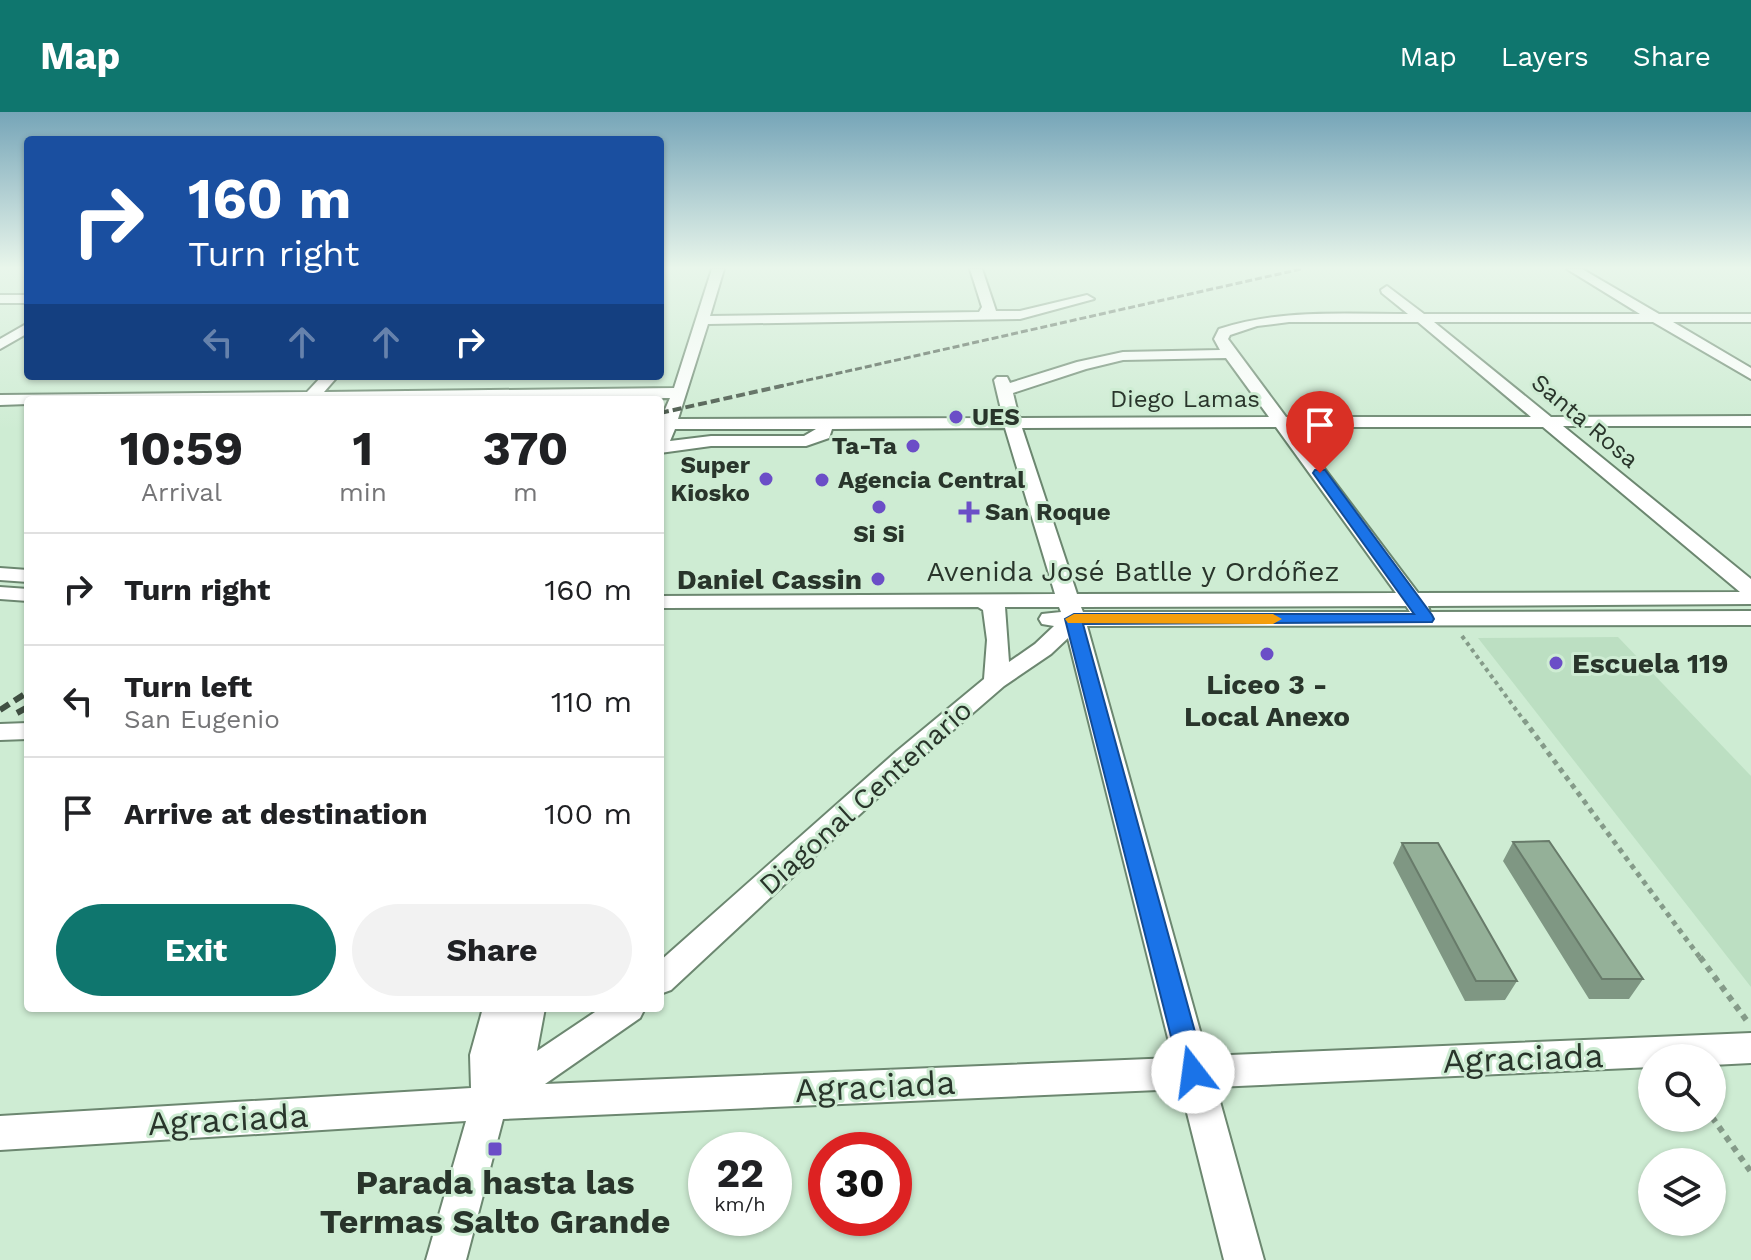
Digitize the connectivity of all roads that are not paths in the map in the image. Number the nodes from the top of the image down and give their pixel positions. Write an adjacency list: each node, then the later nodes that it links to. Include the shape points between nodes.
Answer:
1 (701, 323): 10 (street)
2 (1253, 323): 7 (street, via 1224,332 1221,339)
3 (1426, 323): 17 (street, Santa Rosa)
4 (1661, 323): 8 (street)
5 (24, 330): 6 (street)
6 (0, 345)
7 (1231, 354): 16 (street); 19 (street, via 1123,356 1004,385)
8 (1751, 374)
9 (326, 380): 11 (street)
10 (680, 393): 12 (street); 20 (street)
11 (312, 396)
12 (458, 396)
13 (0, 400): 14 (street)
14 (24, 400)
15 (1751, 421): 17 (street, Diego Lamas)
16 (1283, 422): 17 (street, Diego Lamas); 19 (street, Diego Lamas); 29 (street)
17 (1548, 422): 25 (street, Santa Rosa)
18 (825, 423): 19 (street, Diego Lamas); 20 (street, Diego Lamas); 22 (street, via 823,434 806,441)
19 (1012, 423): 32 (street)
20 (666, 424): 21 (street)
21 (664, 432)
22 (664, 447)
23 (0, 574): 24 (street)
24 (24, 576)
25 (1751, 590)
26 (0, 593): 27 (street)
27 (24, 595)
28 (1751, 598): 29 (street, Avenida José Batlle y Ordóñez)
29 (1412, 600): 32 (street, Avenida José Batlle y Ordóñez); 35 (street)
30 (664, 602): 31 (street, Avenida José Batlle y Ordóñez)
31 (991, 611): 32 (street, Avenida José Batlle y Ordóñez); 33 (street, Avenida José Batlle y Ordóñez); 36 (street)
32 (1071, 611): 35 (street, Avenida José Batlle y Ordóñez); 36 (street, Diagonal Centenario, via 1043,649); 44 (street)
33 (664, 617)
34 (1751, 618): 35 (street, Avenida José Batlle y Ordóñez)
35 (1426, 619)
36 (996, 681): 39 (street, Diagonal Centenario)
37 (24, 731): 38 (street)
38 (0, 732)
39 (667, 970)
40 (499, 1012): 45 (street, via 487,1055)
41 (527, 1012): 45 (street, via 519,1055)
42 (622, 1012): 45 (street)
43 (1751, 1048): 44 (street, Agraciada)
44 (1193, 1072): 45 (street, Agraciada); 48 (street)
45 (489, 1103): 46 (street, Agraciada); 47 (street)
46 (0, 1133)
47 (446, 1260)
48 (1244, 1260)

